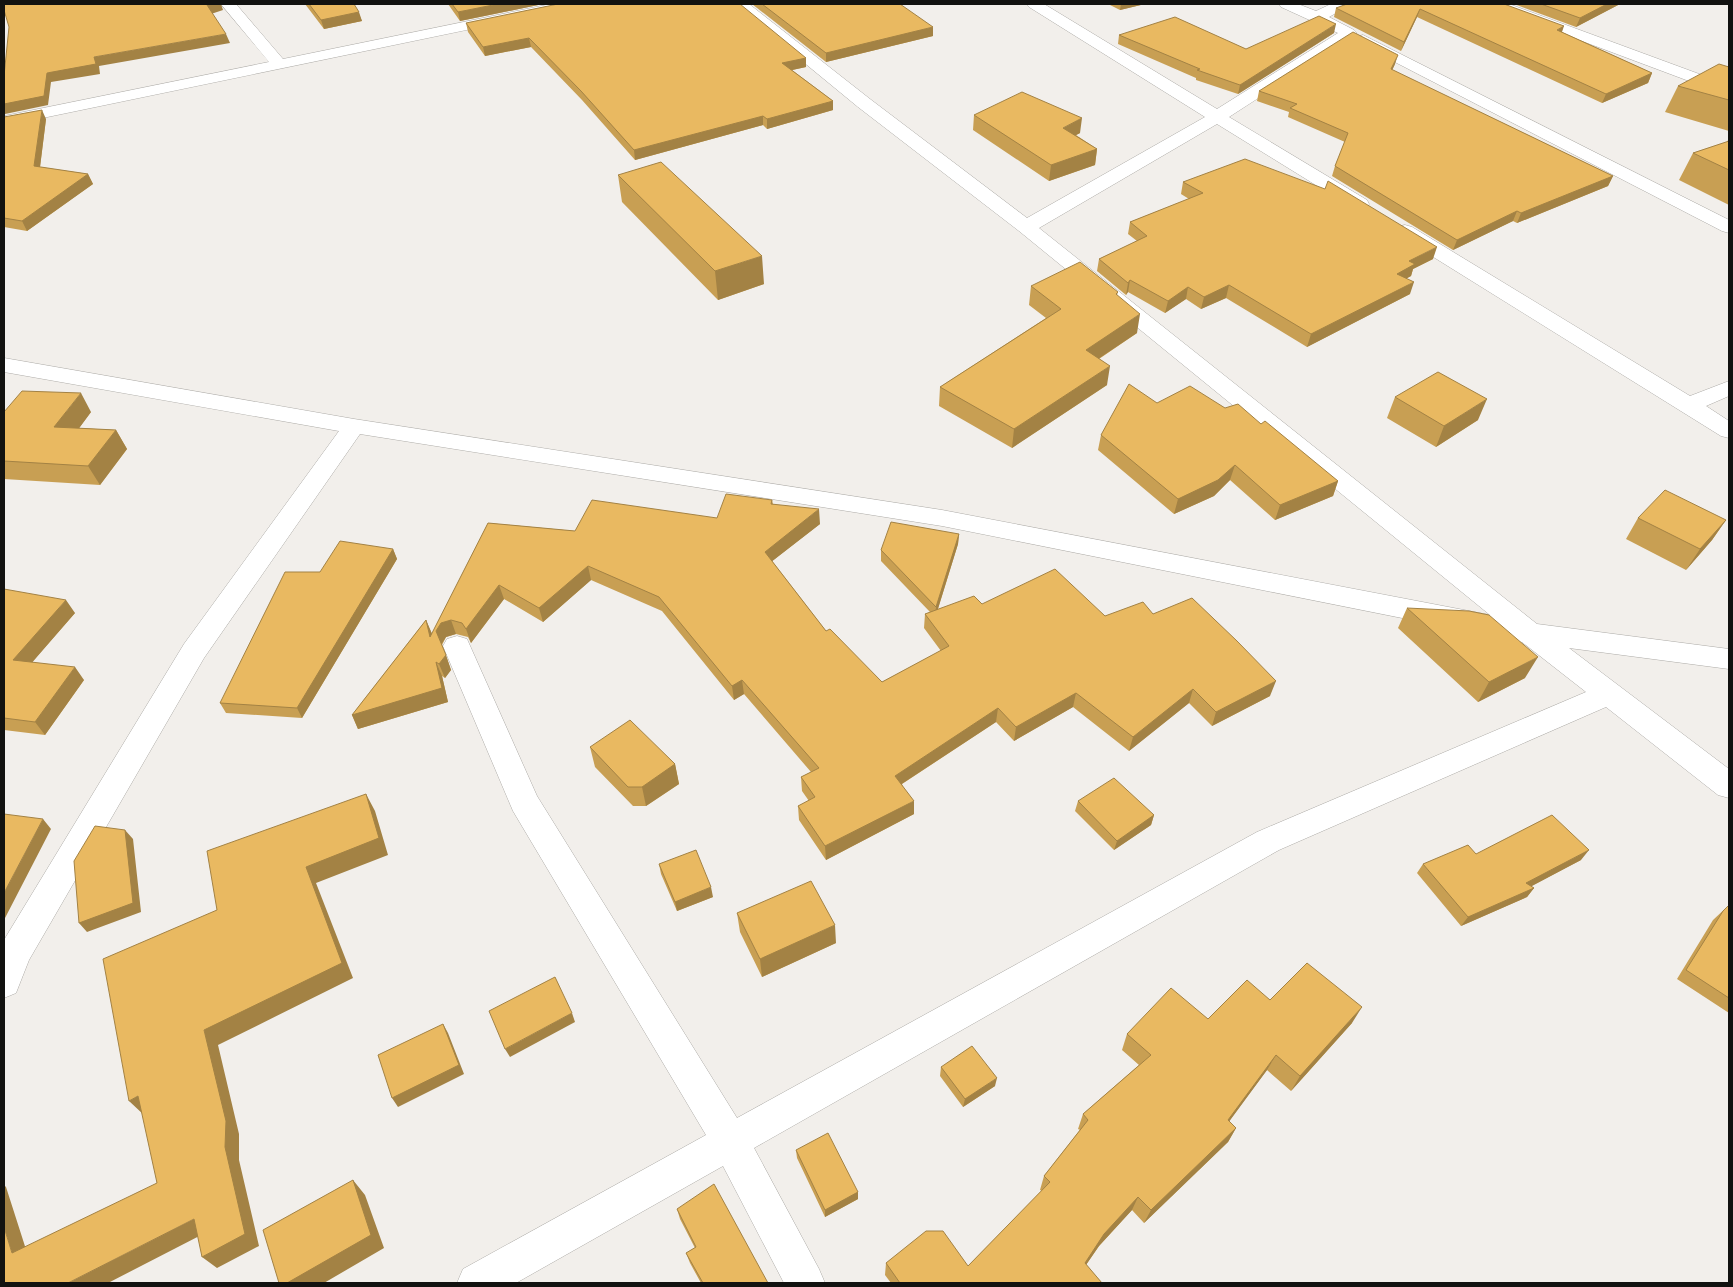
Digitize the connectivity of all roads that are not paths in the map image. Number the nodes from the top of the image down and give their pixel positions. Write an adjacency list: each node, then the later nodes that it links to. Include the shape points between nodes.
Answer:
1 (228, 4): 10 (street)
2 (572, 4): 10 (street, via 496,13)
3 (740, 4): 16 (street)
4 (1034, 4): 14 (street)
5 (1286, 4): 8 (street)
6 (1342, 4): 8 (street)
7 (1496, 4): 12 (street)
8 (1317, 17): 9 (street)
9 (1349, 33): 14 (street); 17 (street)
10 (280, 65): 15 (street)
11 (1729, 71): 12 (street)
12 (1711, 84): 13 (street)
13 (1729, 91)
14 (1217, 117): 16 (street); 20 (street)
15 (4, 121)
16 (1026, 227): 23 (street)
17 (1729, 227)
18 (4, 365): 21 (street)
19 (1729, 388): 20 (street)
20 (1689, 404): 22 (street)
21 (354, 426): 23 (street, via 942,518); 28 (street, via 194,651 14,954)
22 (1729, 431)
23 (1530, 633): 25 (street); 26 (street)
24 (457, 646): 29 (street, via 524,802)
25 (1729, 659)
26 (1609, 694): 27 (street); 29 (street, via 1268,841)
27 (1729, 786)
28 (4, 982)
29 (731, 1142): 30 (street); 31 (street)
30 (477, 1283)
31 (805, 1283)

